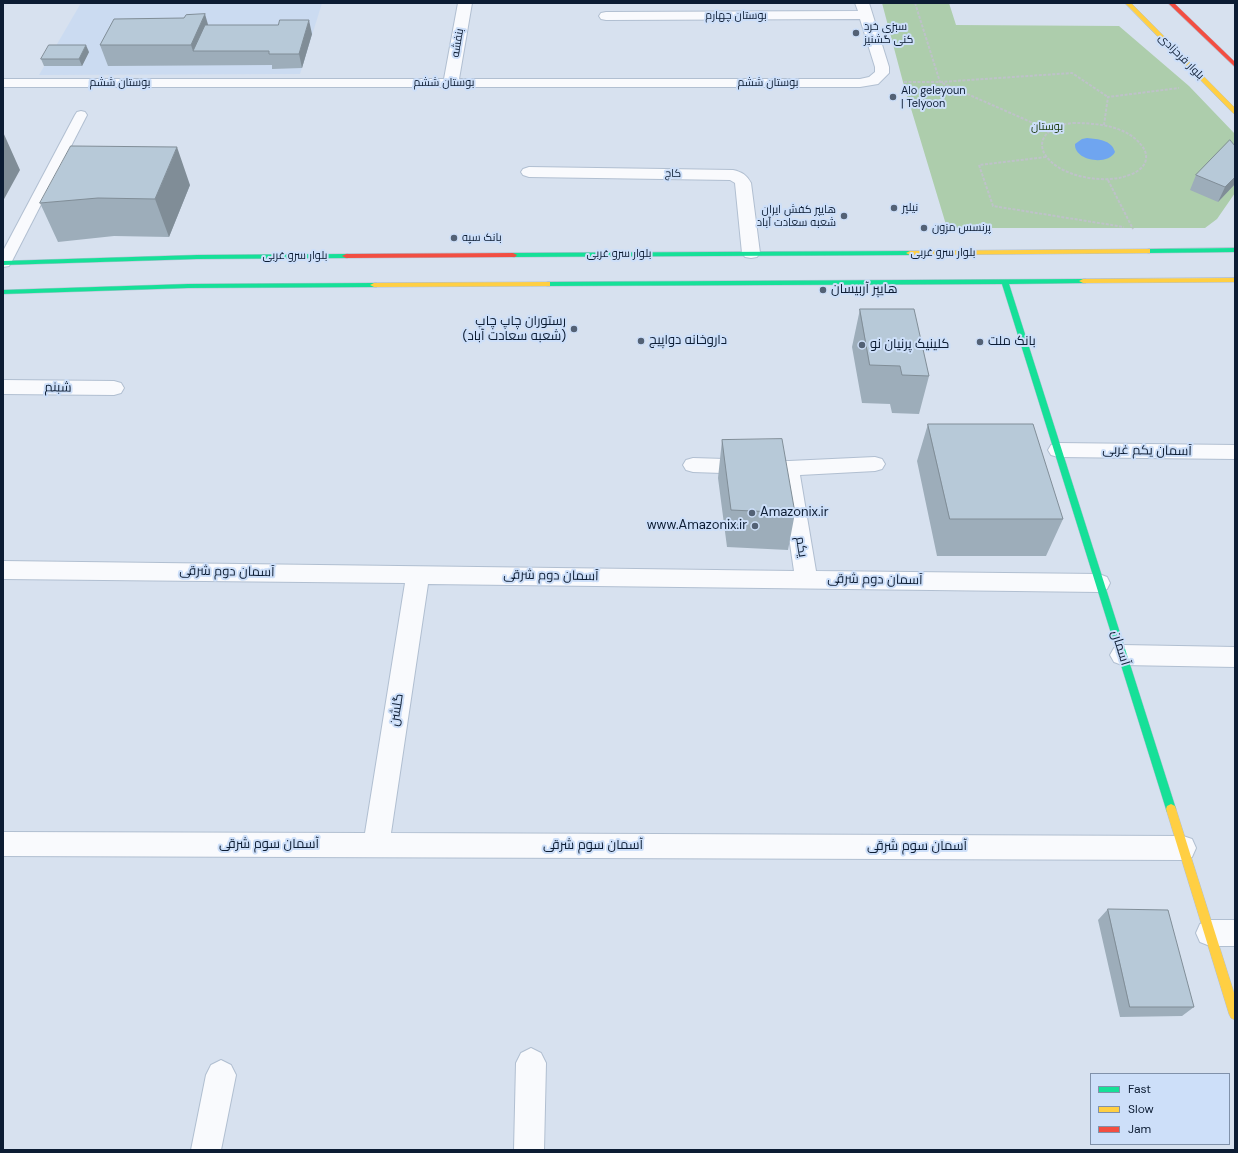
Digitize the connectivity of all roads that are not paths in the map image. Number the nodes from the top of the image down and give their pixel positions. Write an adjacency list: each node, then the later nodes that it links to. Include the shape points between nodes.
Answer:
1 (465, 3): 9 (street, بنفشه)
2 (1128, 3): 7 (main road, بلوار فرحزادی)
3 (1171, 3): 6 (main road)
4 (864, 9): 5 (street, بوستان چهارم); 9 (street, بوستان ششم, via 882,67 882,73 873,81)
5 (606, 16)
6 (1235, 65)
7 (1206, 82): 10 (main road); 11 (main road, بلوار فرحزادی)
8 (3, 83): 9 (street, بوستان ششم)
9 (451, 83)
10 (1222, 87)
11 (1235, 112)
12 (82, 115): 18 (lane)
13 (529, 172): 17 (street, کاج, via 733,175 743,183)
14 (1235, 240): 15 (main road)
15 (1210, 250): 16 (main road, بلوار سرو غربی); 17 (main road, بلوار سرو غربی)
16 (1235, 250)
17 (751, 253): 18 (main road, بلوار سرو غربی, via 197,256)
18 (4, 263)
19 (1235, 280): 20 (main road)
20 (1005, 282): 21 (main road, via 196,286); 24 (main road, آسمان)
21 (3, 292)
22 (3, 387): 23 (street, شبنم)
23 (114, 388)
24 (1058, 450): 25 (street, آسمان یکم غربی); 32 (main road, آسمان)
25 (1235, 452)
26 (875, 464): 28 (street)
27 (693, 465): 28 (street)
28 (789, 468): 31 (street, یکم)
29 (3, 570): 30 (street, آسمان دوم شرقی)
30 (418, 574): 31 (street, آسمان دوم شرقی); 36 (street, گلشن)
31 (806, 579): 32 (street, آسمان دوم شرقی)
32 (1099, 582): 33 (main road, آسمان)
33 (1122, 655): 34 (street); 37 (main road, آسمان)
34 (1235, 657)
35 (3, 844): 36 (street, آسمان سوم شرقی)
36 (376, 845): 37 (street, آسمان سوم شرقی)
37 (1183, 848): 38 (main road, آسمان)
38 (1222, 933): 39 (main road, آسمان)
39 (1235, 1014)
40 (531, 1063): 43 (street)
41 (222, 1075): 42 (street)
42 (206, 1150)
43 (529, 1150)

